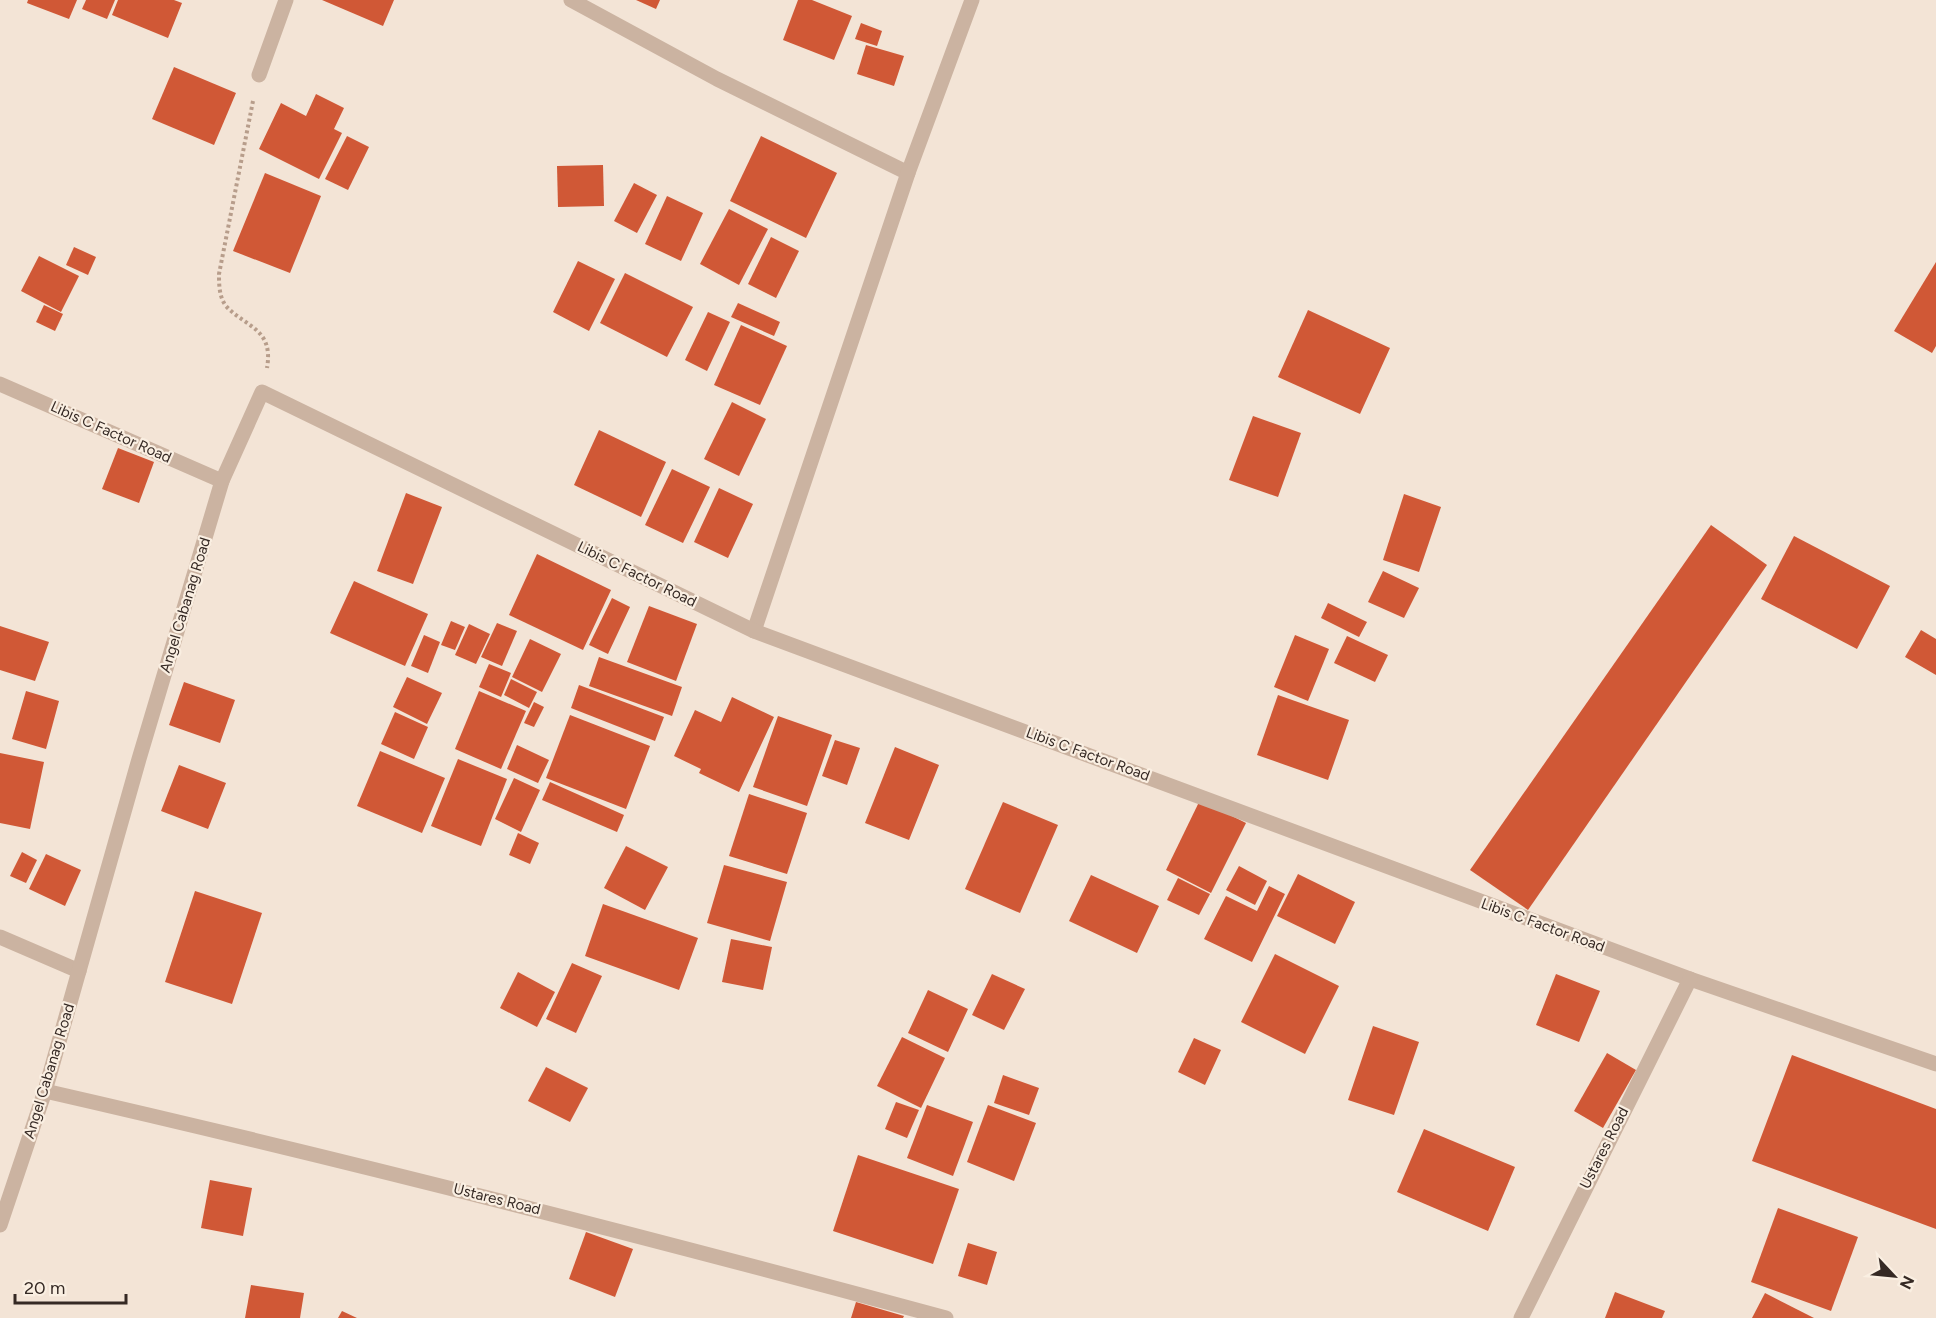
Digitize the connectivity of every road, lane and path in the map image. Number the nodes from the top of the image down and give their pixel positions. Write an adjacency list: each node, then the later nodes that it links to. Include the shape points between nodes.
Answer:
1 (286, 0): 4 (street)
2 (570, 0): 5 (street, via 717,79)
3 (972, 0): 5 (street)
4 (259, 75): 7 (path, via 219,287 226,306 252,324 266,346 268,362)
5 (908, 173): 9 (street)
6 (0, 384): 8 (street, Libis C Factor Road)
7 (262, 392): 8 (street, Angel Cabanag Road); 9 (street, Libis C Factor Road)
8 (222, 481): 11 (street, Angel Cabanag Road)
9 (754, 631): 12 (street, Libis C Factor Road)
10 (0, 937): 11 (street)
11 (79, 971): 14 (street, Angel Cabanag Road)
12 (1689, 979): 13 (street, Libis C Factor Road); 17 (street, Ustares Road)
13 (1936, 1064)
14 (45, 1091): 15 (street, Angel Cabanag Road); 16 (street, Ustares Road, via 269,1142)
15 (0, 1225)
16 (946, 1318)
17 (1521, 1318)

